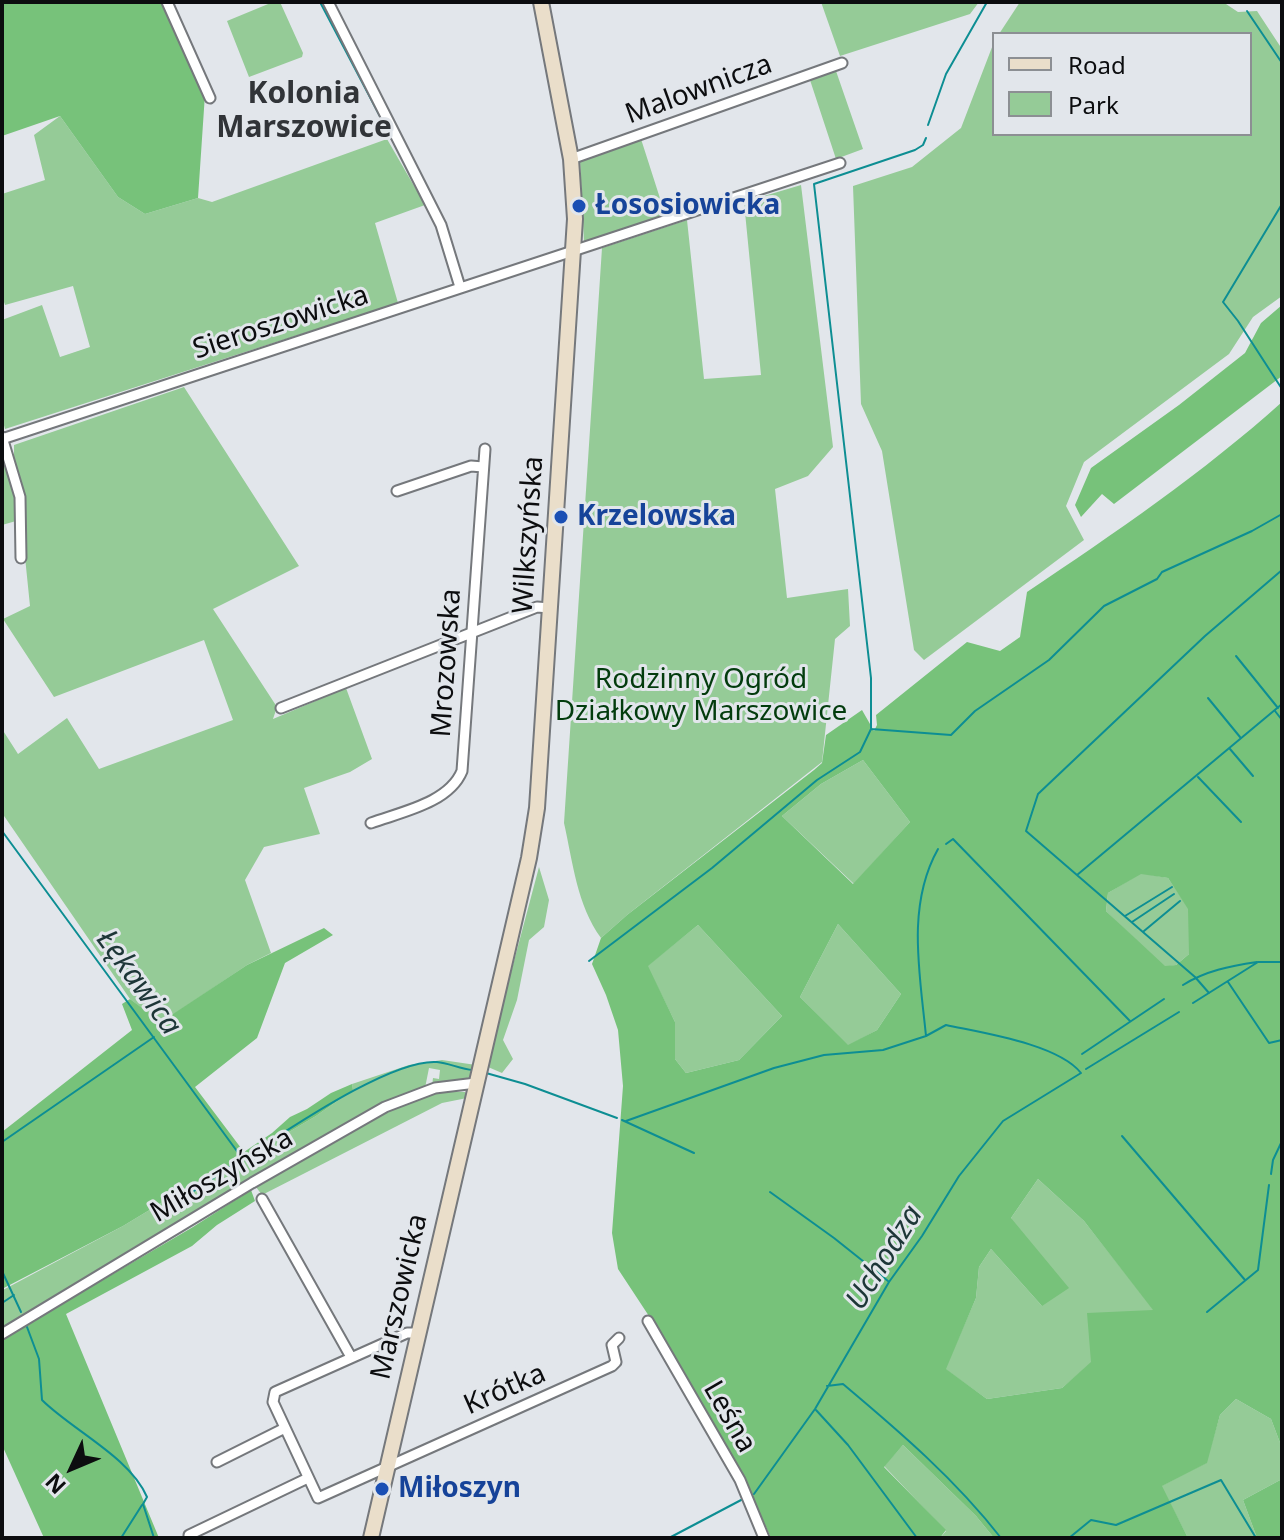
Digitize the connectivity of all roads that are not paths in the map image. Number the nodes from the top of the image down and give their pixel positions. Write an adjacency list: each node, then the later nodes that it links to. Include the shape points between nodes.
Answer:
1 (167, 2): 5 (street)
2 (328, 2): 9 (street, via 441,225)
3 (541, 2): 6 (street, Wilkszyńska)
4 (842, 63): 6 (street, Malownicza)
5 (210, 98)
6 (571, 159): 8 (street, Wilkszyńska)
7 (840, 163): 8 (street)
8 (574, 252): 9 (street, Sieroszowicka); 15 (street, Wilkszyńska)
9 (460, 287): 10 (street, Sieroszowicka)
10 (2, 438): 14 (street, via 20,497)
11 (485, 449): 12 (street, Mrozowska)
12 (483, 467): 13 (street, via 471,466); 16 (street, Mrozowska)
13 (397, 491)
14 (21, 558)
15 (550, 608): 16 (street, via 537,607); 19 (street, Wilkszyńska, via 537,808)
16 (471, 635): 17 (street); 18 (street, Mrozowska, via 459,778 440,797)
17 (281, 708)
18 (371, 823)
19 (478, 1076): 22 (street, Marszowicka); 23 (street, Miłoszyńska, via 385,1107)
20 (262, 1199): 25 (street)
21 (648, 1321): 32 (street, Leśna, via 740,1480)
22 (418, 1333): 25 (street); 28 (street, Marszowicka)
23 (2, 1334)
24 (619, 1338): 28 (street, Krótka, via 612,1345 612,1366)
25 (351, 1357): 26 (street, via 275,1392 273,1402)
26 (285, 1428): 27 (street); 29 (street)
27 (217, 1462)
28 (387, 1468): 29 (street, via 318,1498); 31 (street, Marszowicka)
29 (308, 1478): 30 (street)
30 (189, 1538)
31 (371, 1538)
32 (764, 1538)

